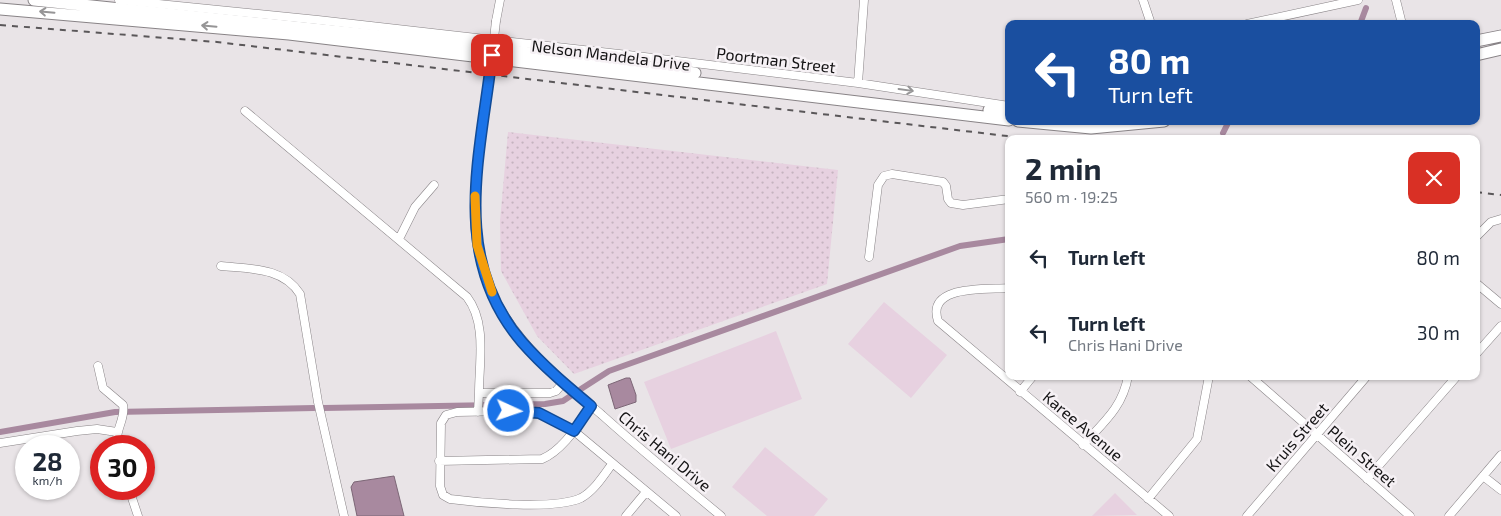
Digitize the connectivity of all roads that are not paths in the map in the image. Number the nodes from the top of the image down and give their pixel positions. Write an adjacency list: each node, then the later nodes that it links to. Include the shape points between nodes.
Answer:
1 (34, 0): 19 (highway, Nelson Mandela Drive, via 512,50)
2 (500, 0): 44 (street, Chris Hani Drive, bridge, via 475,192 477,245 491,289 510,325)
3 (864, 0): 16 (street)
4 (1143, 0): 9 (street)
5 (1358, 0): 10 (street)
6 (1396, 0): 11 (street)
7 (120, 1): 16 (street, Poortman Street, via 318,20)
8 (0, 9): 20 (highway, Nelson Mandela Drive, one-way to 8, via 289,34)
9 (1150, 20)
10 (1266, 20)
11 (1401, 20)
12 (1501, 36): 13 (highway)
13 (1480, 40)
14 (1501, 49): 15 (highway)
15 (1480, 54)
16 (858, 83): 17 (street, Poortman Street, one-way to 17)
17 (1005, 105)
18 (245, 111): 27 (street)
19 (1005, 112)
20 (1005, 120)
21 (1060, 125): 22 (highway, via 1091,128)
22 (1122, 125)
23 (434, 185): 27 (street, via 414,208)
24 (1005, 199): 28 (street, via 956,205 948,199 943,182 892,174 884,176 878,184)
25 (1499, 219): 26 (street, via 1486,225)
26 (1480, 233)
27 (399, 239): 46 (street, via 460,290 475,308 479,325)
28 (869, 257)
29 (221, 266): 65 (street, via 267,270 289,282 300,294 318,402)
30 (1480, 286): 32 (street)
31 (1005, 288): 36 (street, Karee Avenue, via 952,293 936,308 944,327)
32 (1501, 304)
33 (1501, 326): 34 (street)
34 (1480, 350)
35 (98, 366): 50 (street, via 102,388 120,401 123,412)
36 (1005, 379)
37 (1006, 380): 45 (street, Karee Avenue)
38 (1030, 380): 45 (street)
39 (1127, 380): 54 (street, via 1118,406)
40 (1208, 380): 62 (street, via 1197,439)
41 (1255, 380): 52 (street, Plein Street)
42 (1364, 380): 52 (street, Kruis Street)
43 (1454, 380): 59 (street)
44 (563, 383): 46 (street, via 550,393); 47 (street, Chris Hani Drive)
45 (1020, 392): 54 (street, Karee Avenue)
46 (479, 393): 48 (street)
47 (591, 406): 49 (street); 68 (street, Chris Hani Drive)
48 (479, 407): 49 (street, via 534,412); 56 (street, via 450,413 443,418)
49 (574, 431): 56 (street, via 551,453 536,460); 57 (street)
50 (117, 432): 51 (street); 53 (street, via 90,430)
51 (117, 435)
52 (1318, 435): 59 (street, Plein Street); 70 (street, Kruis Street)
53 (0, 443)
54 (1083, 445): 62 (street, Karee Avenue)
55 (1501, 455): 58 (street)
56 (440, 461): 57 (street, via 440,491 445,498 551,504 581,498)
57 (612, 464): 61 (street)
58 (1483, 476): 60 (street); 72 (street)
59 (1367, 479): 71 (street, Plein Street)
60 (1501, 490)
61 (646, 492): 66 (street); 67 (street)
62 (1148, 499): 69 (street, Karee Avenue)
63 (133, 500): 64 (street)
64 (138, 516)
65 (344, 516)
66 (626, 516)
67 (676, 516)
68 (721, 516)
69 (1169, 516)
70 (1247, 516)
71 (1410, 516)
72 (1449, 516)

